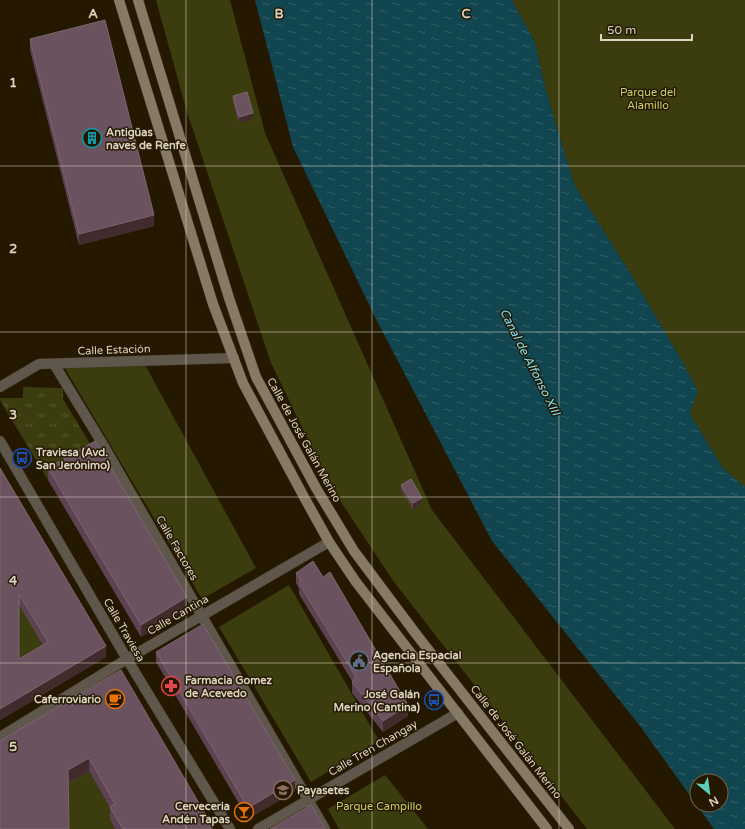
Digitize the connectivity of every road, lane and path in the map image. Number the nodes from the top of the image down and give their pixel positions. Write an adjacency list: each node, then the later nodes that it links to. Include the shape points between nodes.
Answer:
1 (119, 0): 3 (main road, via 213,304)
2 (138, 0): 17 (main road, Calle de José Galán Merino, via 229,298 256,377 316,488 354,551)
3 (234, 358): 4 (street, Calle Estación); 7 (main road, via 244,383)
4 (54, 364): 5 (street, Calle Estación, via 39,364); 8 (street, Calle Factores)
5 (0, 387)
6 (0, 441): 9 (street, Calle Traviesa)
7 (329, 542): 8 (street, Calle Cantina); 10 (main road, via 356,582)
8 (202, 615): 9 (street, Calle Cantina); 12 (street, Calle Factores)
9 (127, 659): 11 (street, Calle Cantina); 13 (street, Calle Traviesa)
10 (458, 713): 12 (street, Calle Tren Changay); 16 (main road)
11 (0, 736)
12 (308, 800): 14 (street, Calle Tren Changay); 15 (street, Calle Factores)
13 (230, 829)
14 (258, 829)
15 (325, 829)
16 (547, 829)
17 (569, 829)

